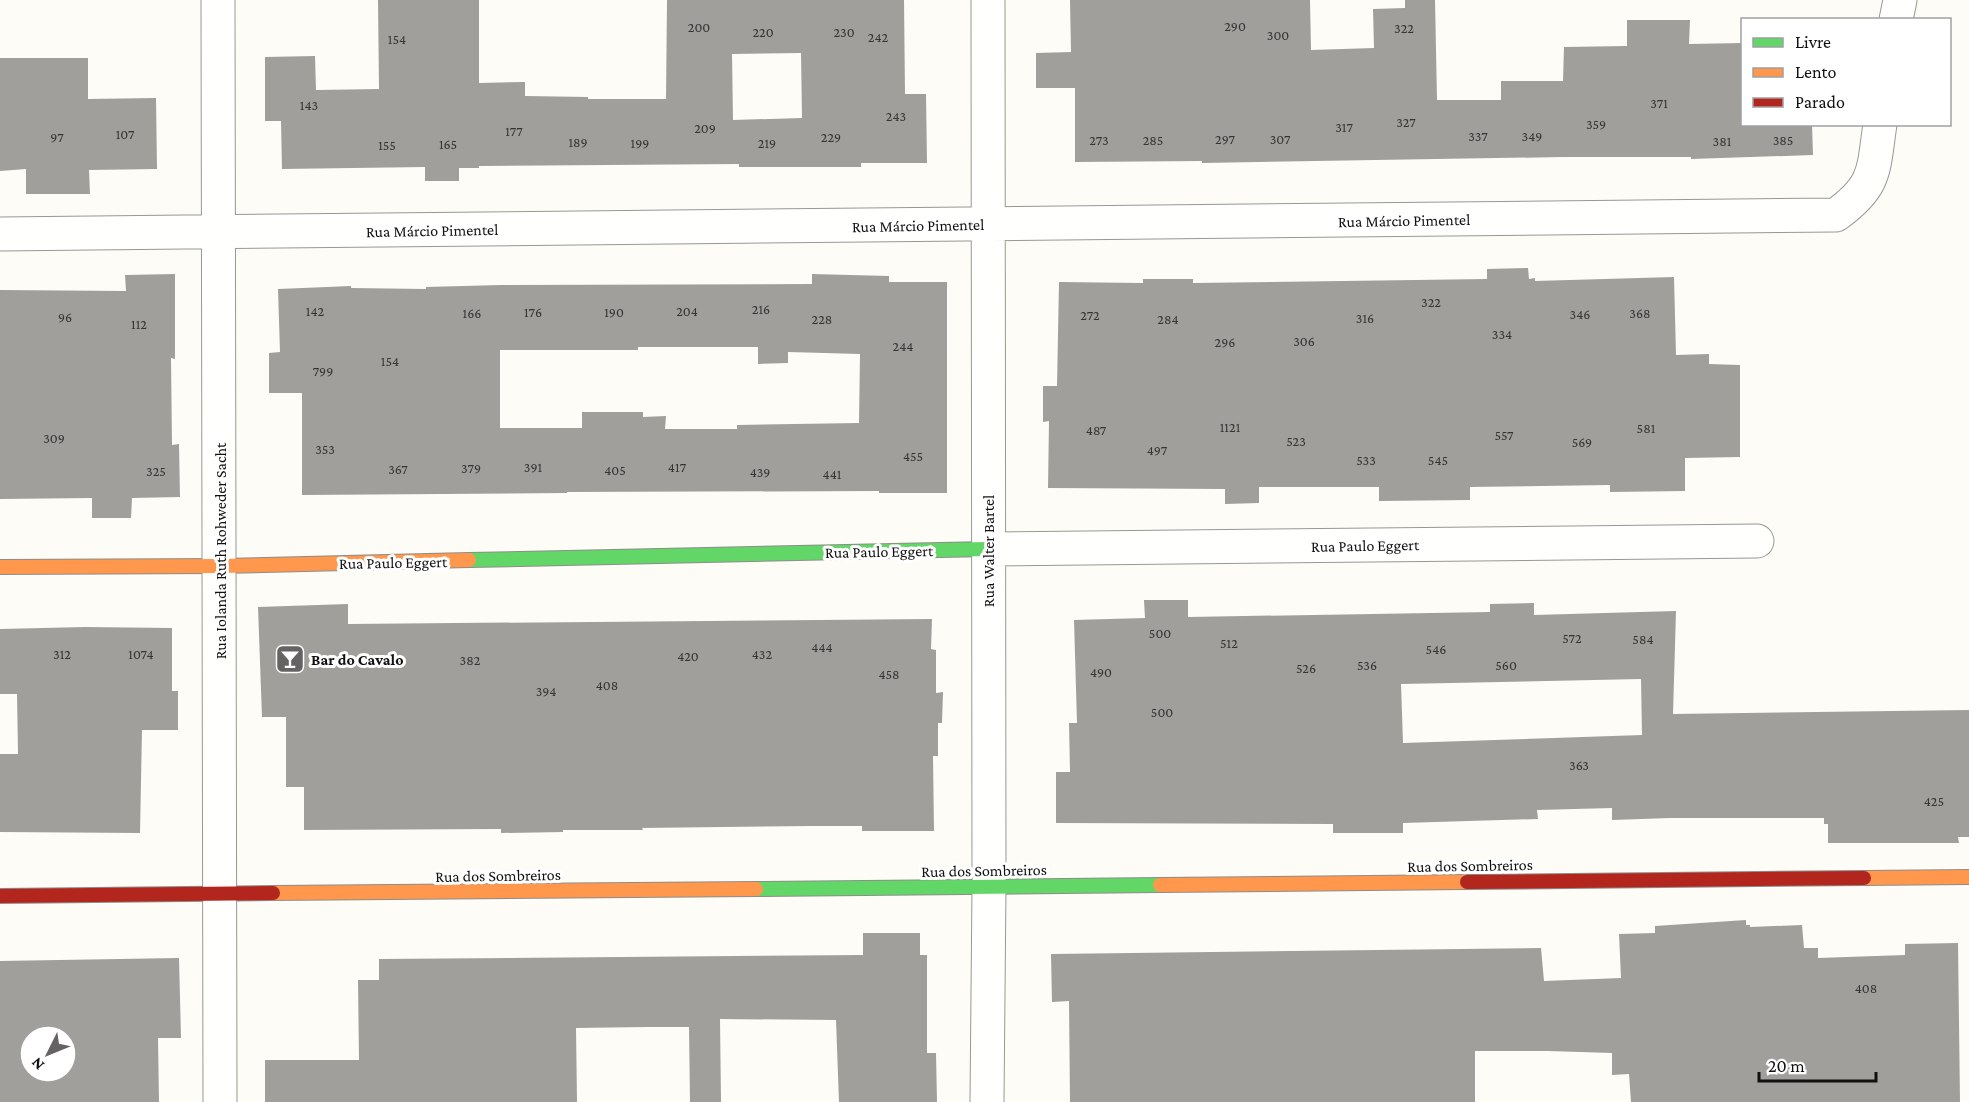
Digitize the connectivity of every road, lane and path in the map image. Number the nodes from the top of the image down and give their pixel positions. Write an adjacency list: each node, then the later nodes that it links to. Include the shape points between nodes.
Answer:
1 (218, 0): 7 (street, Rua Iolanda Ruth Rohweder Sacht)
2 (988, 0): 6 (street, Rua Walter Bartel)
3 (1900, 0): 4 (street)
4 (1896, 18)
5 (1880, 126): 6 (street, Rua Márcio Pimentel, via 1871,180 1855,201 1836,215)
6 (989, 224): 7 (street, Rua Márcio Pimentel); 10 (street, Rua Walter Bartel)
7 (219, 232): 8 (street, Rua Márcio Pimentel); 11 (street, Rua Iolanda Ruth Rohweder Sacht)
8 (0, 234)
9 (1757, 541): 10 (street, Rua Paulo Eggert)
10 (988, 549): 11 (street, Rua Paulo Eggert); 14 (street, Rua Walter Bartel)
11 (220, 566): 12 (street, Rua Paulo Eggert); 15 (street, Rua Iolanda Ruth Rohweder Sacht)
12 (0, 567)
13 (1969, 877): 14 (street, Rua dos Sombreiros)
14 (989, 886): 15 (street, Rua dos Sombreiros); 18 (street, Rua Walter Bartel)
15 (221, 895): 16 (street, Rua dos Sombreiros); 17 (street, Rua Iolanda Ruth Rohweder Sacht)
16 (0, 896)
17 (220, 1102)
18 (987, 1102)

